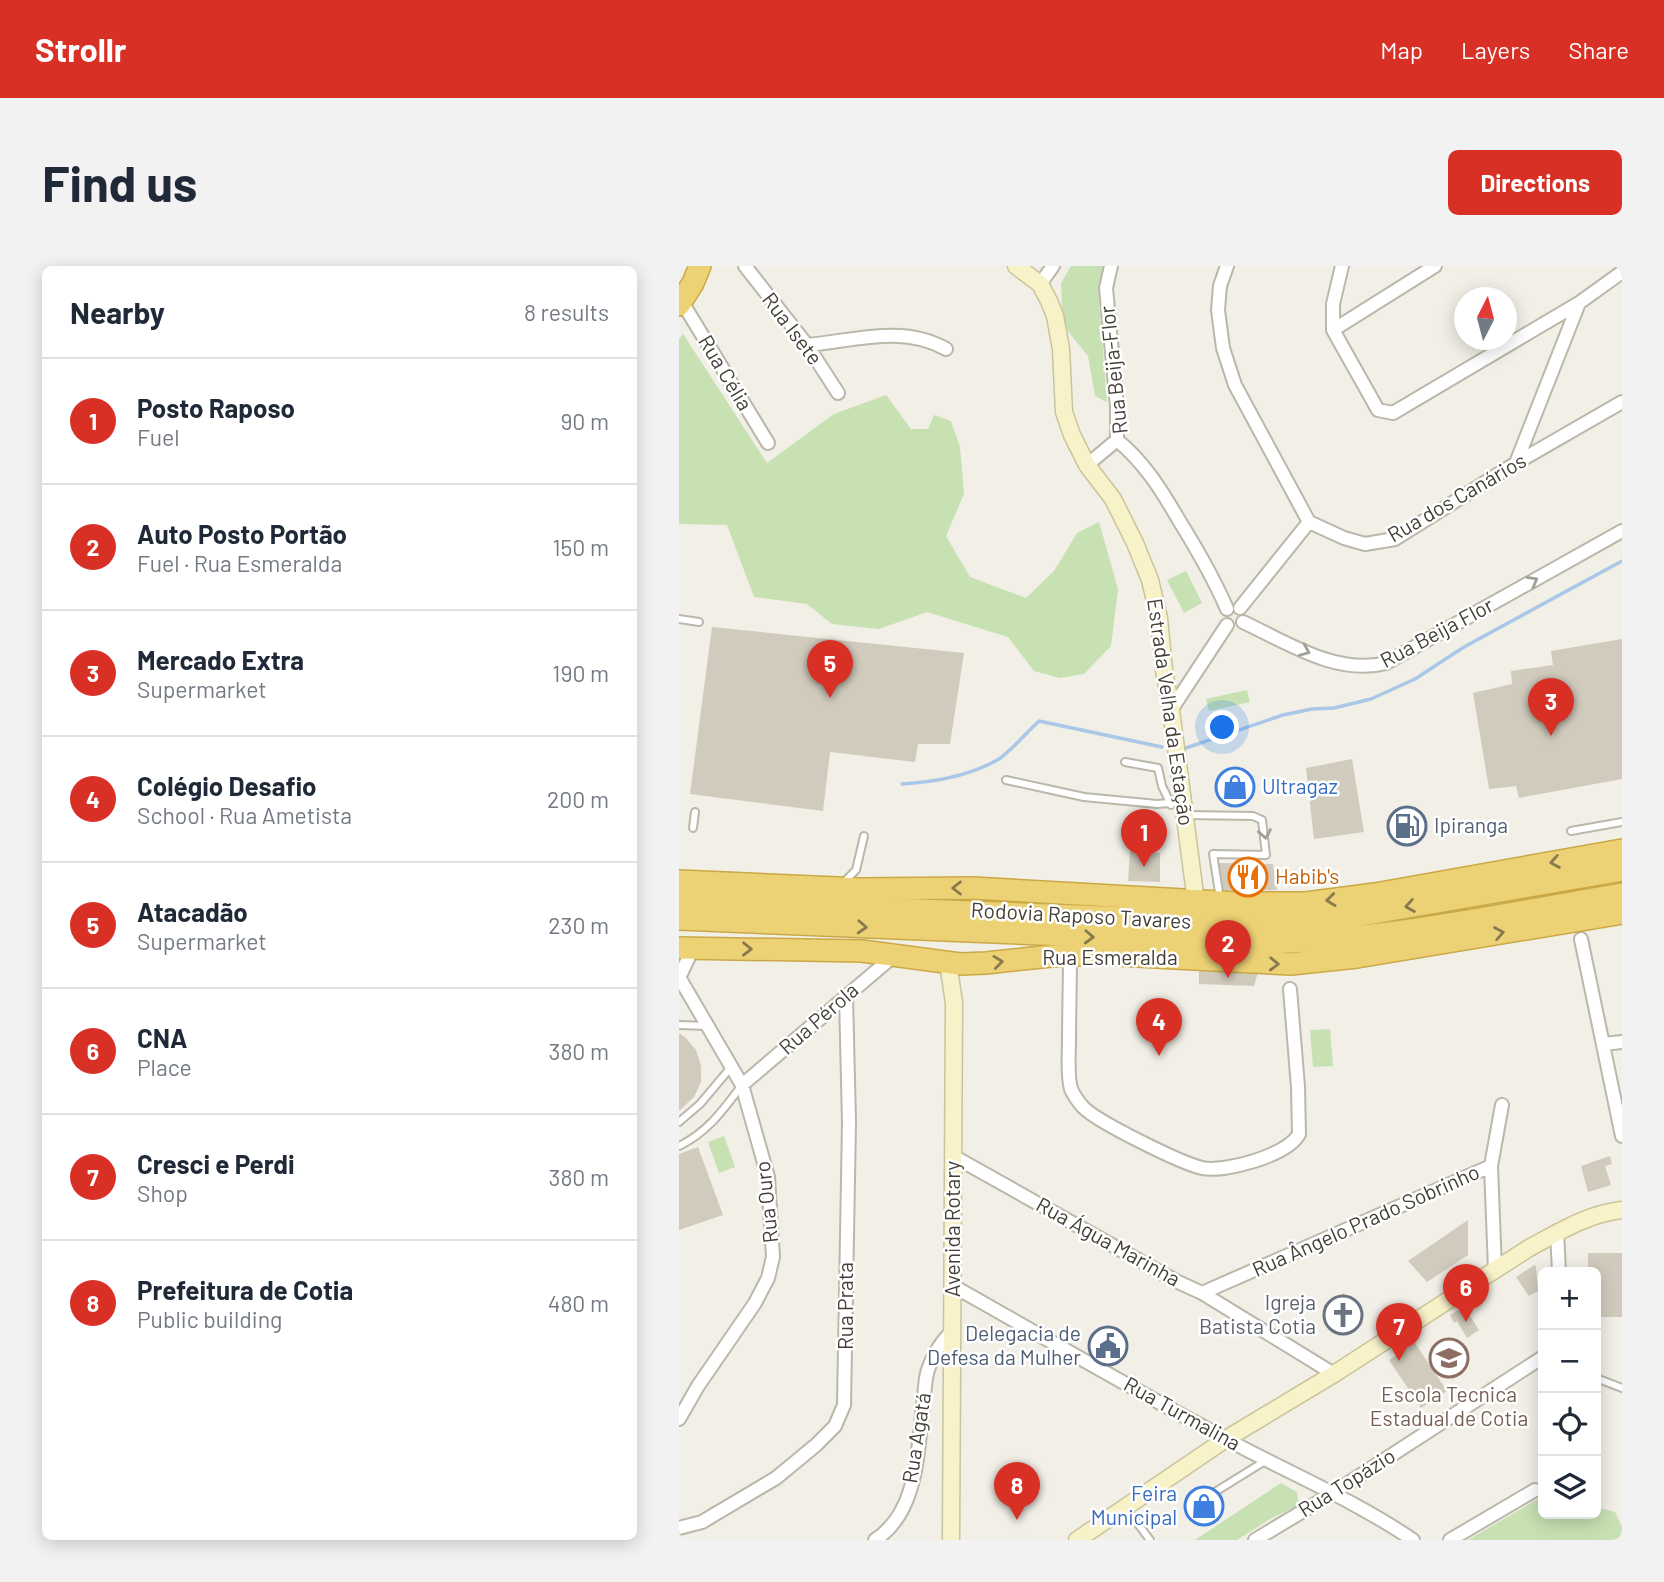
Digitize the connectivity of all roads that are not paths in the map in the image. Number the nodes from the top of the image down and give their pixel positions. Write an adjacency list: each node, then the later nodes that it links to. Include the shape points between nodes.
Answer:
1 (700, 266): 12 (highway)
2 (745, 266): 14 (street, Rua Isete)
3 (1016, 266): 10 (street, Estrada Velha da Estação)
4 (1053, 266): 10 (street)
5 (1111, 266): 18 (street, Rua Beija-Flor, via 1106,288)
6 (1227, 266): 22 (street, via 1218,310 1223,348 1235,384)
7 (1342, 266): 13 (street, via 1333,304)
8 (1436, 266): 13 (street)
9 (1622, 272): 11 (street)
10 (1040, 284): 21 (street, Estrada Velha da Estação, via 1057,327 1064,412)
11 (1579, 303): 13 (street, via 1393,413 1378,410); 20 (street)
12 (680, 304): 19 (street, Rua Célia)
13 (1333, 330)
14 (807, 345): 15 (street, via 896,335 930,340); 16 (street, Rua Isete)
15 (946, 349)
16 (838, 393)
17 (1622, 402): 20 (street, Rua dos Canários)
18 (1117, 440): 21 (street); 24 (street, Rua Beija-Flor, via 1153,477)
19 (768, 443)
20 (1516, 463): 22 (street, Rua dos Canários, via 1395,539 1364,544)
21 (1087, 465): 29 (street, Estrada Velha da Estação, via 1113,499 1150,580)
22 (1309, 523): 24 (street)
23 (1622, 531): 27 (street, Rua Beija Flor, one-way to 23, via 1325,659 1372,667)
24 (1233, 609): 27 (street, via 1244,612); 28 (street, via 1224,617)
25 (679, 619): 26 (lane)
26 (699, 622)
27 (1243, 622): 28 (street, via 1236,627)
28 (1227, 625): 29 (street)
29 (1171, 710): 31 (street, Estrada Velha da Estação)
30 (1125, 762): 32 (lane)
31 (1179, 766): 32 (lane); 34 (street, Estrada Velha da Estação)
32 (1159, 768): 34 (lane, via 1162,786)
33 (1006, 780): 34 (lane, via 1084,797)
34 (1180, 807): 48 (street, Estrada Velha da Estação); 49 (lane, one-way to 49, via 1262,820 1266,855 1213,854)
35 (695, 812): 37 (lane)
36 (1622, 821): 38 (lane)
37 (693, 828)
38 (1571, 831)
39 (864, 835): 44 (lane, via 851,878)
40 (1622, 850): 49 (highway, one-way to 49, via 1306,903)
41 (1622, 870): 51 (highway, Rodovia Raposo Tavares, one-way to 51, via 1292,924 939,909)
42 (679, 875): 45 (lane)
43 (679, 881): 48 (highway, one-way to 43, via 1014,890)
44 (828, 881)
45 (863, 886)
46 (1622, 894): 51 (highway, Rodovia Raposo Tavares, one-way to 46, via 1297,943 1385,934)
47 (679, 901): 51 (highway)
48 (1196, 902): 49 (highway); 51 (highway, via 1140,908 813,902)
49 (1221, 902)
50 (1622, 913): 56 (highway, Rua Esmeralda, one-way to 50, via 1291,964)
51 (790, 915): 52 (highway)
52 (679, 919)
53 (1581, 939): 64 (street)
54 (686, 948): 55 (highway, Rua Esmeralda, one-way to 55); 58 (street, Rua Ouro)
55 (896, 954): 57 (highway, Rua Esmeralda); 60 (street, Rua Pérola)
56 (1070, 955): 57 (highway, Rua Esmeralda, one-way to 56); 59 (street, via 1069,1065 1071,1089 1082,1107 1183,1162 1204,1168 1232,1167 1265,1157 1296,1140 1300,1124)
57 (958, 963): 71 (street, Avenida Rotary)
58 (679, 978): 62 (street, Rua Ouro)
59 (1290, 989)
60 (846, 996): 66 (street, Rua Pérola); 91 (street, Rua Prata, via 849,1122 844,1405 835,1426 776,1478 702,1522)
61 (680, 1024): 62 (lane)
62 (709, 1026): 65 (street, Rua Ouro)
63 (1622, 1042): 64 (street)
64 (1604, 1044): 69 (street)
65 (732, 1066): 66 (street, Rua Ouro); 68 (lane)
66 (742, 1085): 70 (lane, via 713,1123); 84 (street, Rua Ouro, via 768,1177 773,1257 755,1303)
67 (1502, 1105): 72 (street)
68 (679, 1122)
69 (1622, 1136)
70 (679, 1146)
71 (953, 1156): 77 (street, Avenida Rotary); 78 (street, Rua Água Marinha)
72 (1491, 1166): 76 (street); 78 (street, Rua Ângelo Prado Sobrinho)
73 (1622, 1210): 74 (street, via 1588,1217)
74 (1557, 1231): 75 (street); 76 (street)
75 (1559, 1267)
76 (1495, 1270): 81 (street)
77 (953, 1286): 79 (street, Avenida Rotary); 85 (street, Rua Turmalina)
78 (1202, 1293): 81 (street, Rua Água Marinha)
79 (952, 1331): 92 (street, Rua Agatá, via 928,1369 904,1509 890,1531); 93 (street, Avenida Rotary)
80 (1538, 1360): 88 (street, Rua Topázio)
81 (1333, 1374): 85 (street)
82 (1601, 1380): 83 (lane)
83 (1622, 1388)
84 (679, 1419)
85 (1226, 1439): 86 (street, Rua Turmalina); 90 (street)
86 (1267, 1460): 88 (street, Rua Turmalina); 89 (lane)
87 (1535, 1490): 98 (street)
88 (1333, 1493): 96 (street, Rua Topázio); 97 (street, Rua Turmalina)
89 (1194, 1506)
90 (1126, 1507): 94 (street); 95 (lane)
91 (679, 1528)
92 (875, 1540)
93 (951, 1540)
94 (1077, 1540)
95 (1150, 1540)
96 (1255, 1540)
97 (1413, 1540)
98 (1450, 1540)

